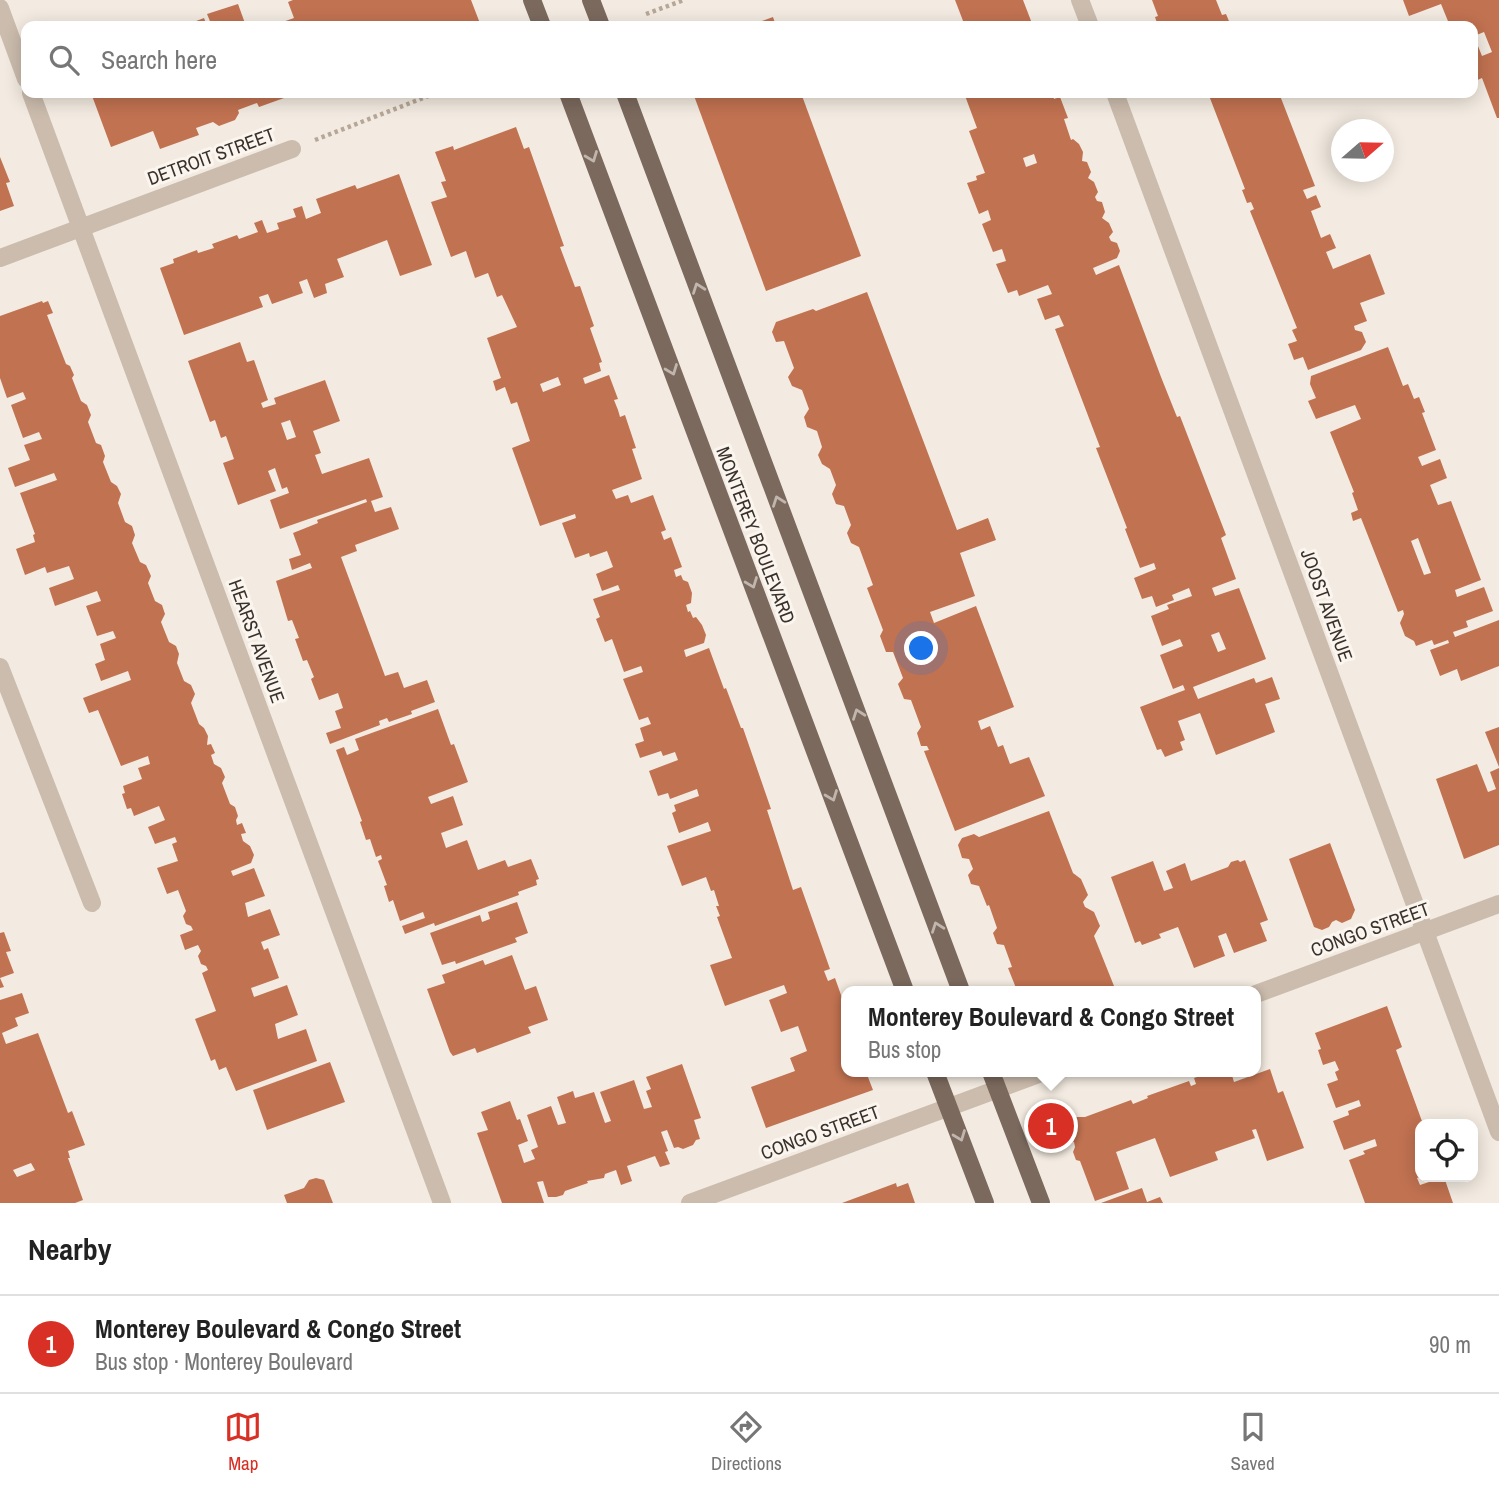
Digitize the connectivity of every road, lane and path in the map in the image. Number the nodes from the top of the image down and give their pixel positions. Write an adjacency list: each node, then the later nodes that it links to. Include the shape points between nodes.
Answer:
1 (532, 0): 7 (main road)
2 (591, 0): 8 (main road)
3 (684, 0): 6 (path)
4 (1080, 0): 9 (street)
5 (0, 8): 10 (street)
6 (646, 14)
7 (539, 21)
8 (599, 21)
9 (1088, 21)
10 (21, 65)
11 (34, 98): 17 (street, HEARST AVENUE)
12 (424, 98): 16 (path, DETROIT STREET)
13 (570, 98): 23 (main road, MONTEREY BOULEVARD, one-way to 23)
14 (627, 98): 24 (main road, MONTEREY BOULEVARD, one-way to 14)
15 (1117, 98): 22 (street, JOOST AVENUE)
16 (292, 149): 17 (street, DETROIT STREET)
17 (82, 227): 18 (street, DETROIT STREET); 32 (street, HEARST AVENUE)
18 (0, 258)
19 (0, 667): 20 (street)
20 (92, 903)
21 (1499, 904): 22 (street, CONGO STREET)
22 (1425, 932): 25 (street, CONGO STREET); 31 (street, JOOST AVENUE)
23 (903, 986)
24 (959, 986)
25 (1261, 992)
26 (937, 1077): 30 (main road)
27 (993, 1077): 29 (main road)
28 (1030, 1077): 29 (street, CONGO STREET)
29 (998, 1089): 30 (street, CONGO STREET); 35 (main road)
30 (949, 1107): 33 (street, CONGO STREET); 34 (main road, one-way to 34)
31 (1499, 1132)
32 (442, 1203)
33 (690, 1203)
34 (985, 1203)
35 (1041, 1203)

